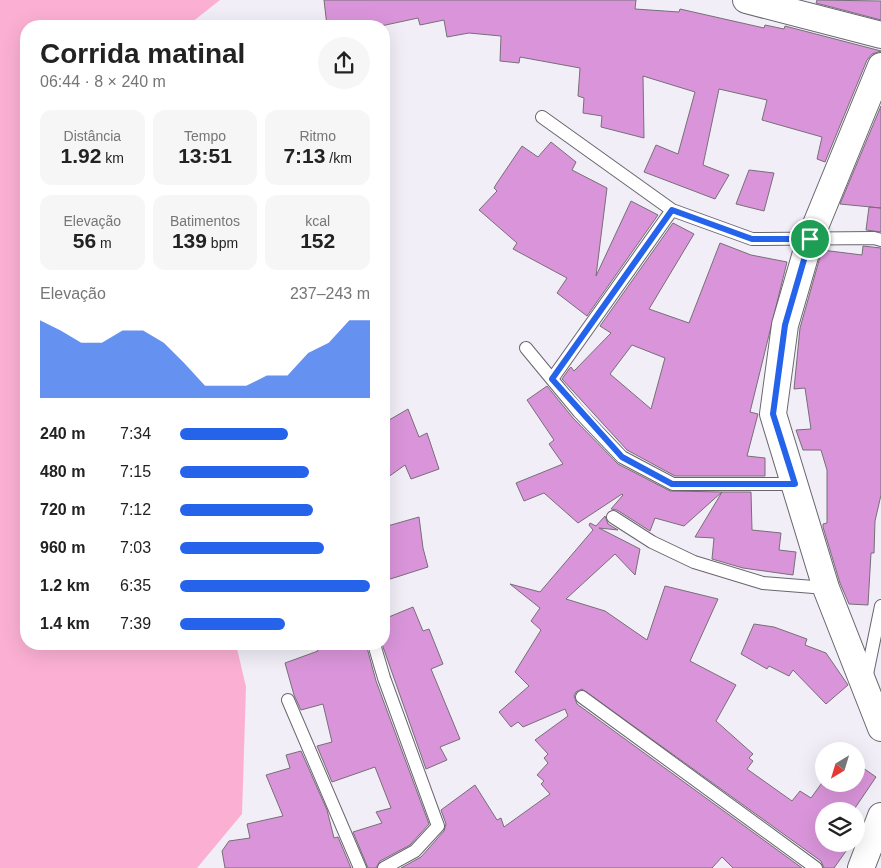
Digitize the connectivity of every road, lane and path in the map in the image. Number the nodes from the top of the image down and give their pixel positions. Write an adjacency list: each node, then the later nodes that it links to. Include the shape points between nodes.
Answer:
1 (746, 0): 2 (street)
2 (881, 36)
3 (881, 66): 6 (street)
4 (542, 118): 5 (lane)
5 (672, 210): 6 (lane, via 752,239); 9 (lane)
6 (810, 239): 7 (lane); 10 (street, via 785,325 773,414)
7 (881, 240)
8 (526, 348): 9 (lane)
9 (552, 379): 10 (lane, via 622,457 672,484)
10 (795, 484): 12 (street)
11 (613, 517): 12 (lane, via 652,542 694,562 763,583)
12 (826, 588): 15 (street)
13 (881, 606): 15 (lane)
14 (376, 650): 21 (lane, via 438,826 415,851)
15 (864, 689): 18 (street)
16 (582, 697): 22 (lane)
17 (288, 700): 20 (lane)
18 (881, 728)
19 (881, 816): 23 (street)
20 (360, 868)
21 (384, 868)
22 (816, 868)
23 (861, 868)

